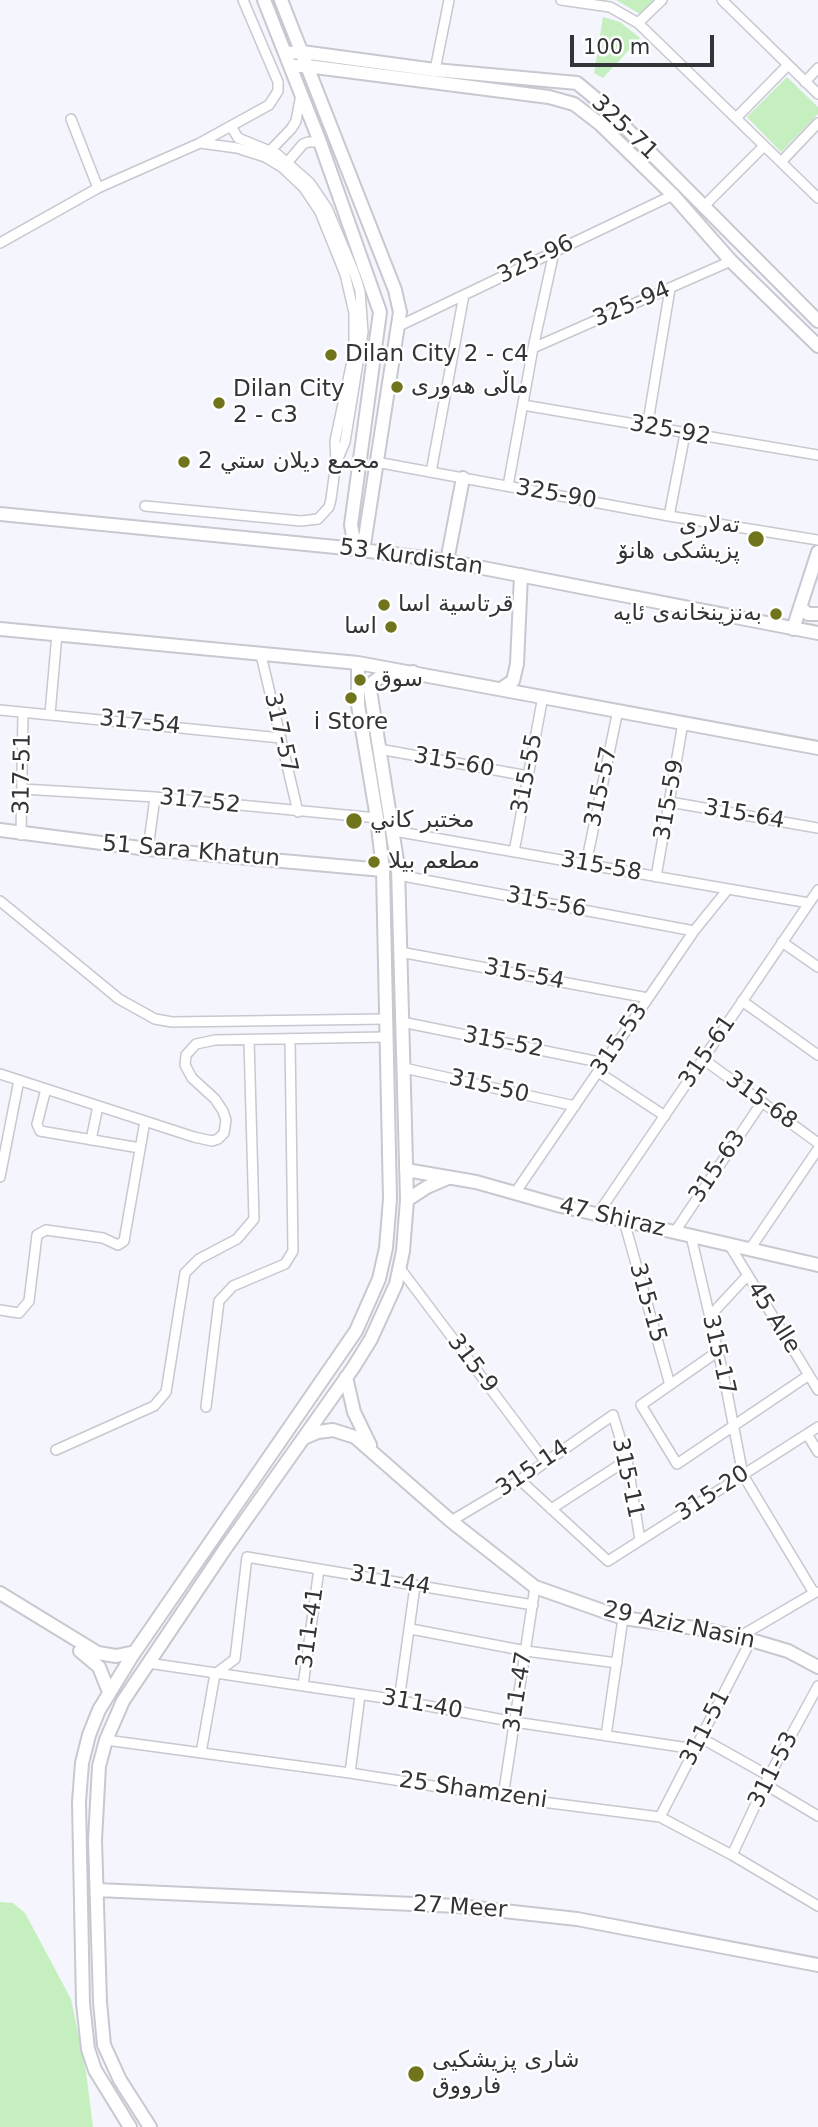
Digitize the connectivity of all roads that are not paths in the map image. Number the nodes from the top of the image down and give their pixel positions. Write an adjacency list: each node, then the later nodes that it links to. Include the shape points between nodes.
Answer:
1 (243, 0): 22 (street, via 278,91 270,105)
2 (264, 0): 11 (main road)
3 (281, 0): 10 (main road)
4 (449, 0): 15 (street)
5 (561, 0): 8 (street)
6 (662, 0): 9 (street)
7 (722, 0): 12 (street)
8 (589, 2): 9 (street, via 610,7)
9 (638, 23): 19 (street)
10 (302, 52): 11 (main road, 325-71); 13 (main road); 15 (main road, 325-71)
11 (288, 59): 13 (main road, 325-71); 17 (main road)
12 (788, 65): 16 (street); 19 (street)
13 (307, 66): 30 (main road, 325-71, via 549,97 573,104); 39 (main road, via 395,290)
14 (818, 68): 16 (street)
15 (435, 70): 32 (main road, 325-71, via 577,83)
16 (805, 82): 18 (street)
17 (301, 92): 23 (main road); 26 (street, via 296,121)
18 (818, 94)
19 (736, 118): 25 (street)
20 (71, 119): 29 (street)
21 (818, 123): 27 (street)
22 (231, 127): 24 (street); 26 (street, via 243,141)
23 (320, 142): 28 (street, via 303,145); 54 (main road, via 380,312 351,525)
24 (200, 143): 26 (street); 29 (street)
25 (764, 146): 27 (street); 32 (street)
26 (268, 153): 28 (street)
27 (781, 162): 31 (street)
28 (286, 165): 50 (street, via 323,210 354,313 354,352 335,441 329,507 309,522)
29 (98, 188): 33 (street)
30 (673, 195): 34 (street, 325-96); 35 (main road, 325-71)
31 (818, 198)
32 (703, 207): 38 (main road, 325-71)
33 (0, 243)
34 (554, 252): 37 (street, 325-96); 41 (street)
35 (731, 261): 36 (street, 325-94); 40 (main road, 325-71)
36 (670, 289): 41 (street, 325-94); 43 (street)
37 (464, 295): 39 (street, 325-96); 47 (street)
38 (818, 321)
39 (399, 326): 46 (main road)
40 (818, 346)
41 (533, 348): 42 (street)
42 (523, 405): 43 (street, 325-92); 49 (street)
43 (647, 428): 44 (street, 325-92)
44 (685, 434): 45 (street, 325-92); 52 (street)
45 (818, 455)
46 (376, 462): 47 (street, 325-90); 54 (main road)
47 (430, 472): 48 (street, 325-90)
48 (463, 478): 49 (street, 325-90); 56 (main road)
49 (508, 486): 52 (street, 325-90)
50 (145, 506)
51 (0, 514): 54 (main road, 53 Kurdistan)
52 (669, 516): 53 (street, 325-90)
53 (818, 540)
54 (363, 551): 56 (main road, 53 Kurdistan)
55 (818, 552): 58 (main road)
56 (447, 562): 57 (main road, 53 Kurdistan)
57 (521, 575): 61 (main road, 53 Kurdistan); 67 (main road, via 517,664 513,681)
58 (800, 607): 59 (main road); 61 (main road)
59 (818, 615): 62 (main road)
60 (0, 629): 63 (main road)
61 (793, 629): 62 (main road, 53 Kurdistan)
62 (815, 633)
63 (57, 634): 64 (main road); 74 (street)
64 (261, 655): 65 (main road); 76 (street, 317-57)
65 (358, 663): 66 (main road); 69 (main road)
66 (413, 672): 67 (main road); 70 (main road, via 376,678 370,687)
67 (501, 689): 68 (main road)
68 (543, 696): 72 (main road); 79 (street, 315-55)
69 (358, 705): 70 (main road); 84 (main road)
70 (372, 705): 78 (main road)
71 (0, 710): 73 (street, 317-54)
72 (618, 710): 75 (main road); 91 (street, 315-57)
73 (23, 713): 74 (street, 317-54); 80 (street, 317-51)
74 (50, 714): 76 (street, 317-54)
75 (683, 723): 77 (main road); 82 (street, 315-59)
76 (281, 737): 83 (street, 317-57)
77 (818, 748)
78 (379, 749): 79 (street, 315-60); 87 (main road)
79 (528, 776): 90 (street, 315-55)
80 (23, 789): 81 (street, 317-52); 88 (street, 317-51)
81 (155, 797): 83 (street, 317-52); 89 (street)
82 (670, 802): 85 (street, 315-64); 94 (street, 315-59)
83 (298, 811): 84 (street, 317-52)
84 (377, 818): 92 (main road)
85 (818, 828)
86 (0, 830): 88 (main road, 51 Sara Khatun)
87 (394, 831): 90 (street, 315-58); 93 (main road)
88 (22, 835): 89 (main road, 51 Sara Khatun)
89 (148, 849): 92 (main road, 51 Sara Khatun)
90 (514, 852): 91 (street, 315-58)
91 (586, 864): 94 (street, 315-58)
92 (383, 870): 105 (main road)
93 (398, 875): 99 (street, 315-56); 101 (main road)
94 (656, 877): 95 (street, 315-58)
95 (728, 889): 98 (street, 315-58); 99 (street, 315-53)
96 (818, 890): 98 (street, 315-61)
97 (0, 901): 105 (street, via 119,999 155,1019)
98 (809, 903): 100 (street, 315-61)
99 (694, 931): 103 (street, 315-53)
100 (782, 942): 102 (street); 104 (street, 315-61)
101 (400, 952): 103 (street, 315-54); 106 (main road)
102 (818, 967)
103 (648, 998): 112 (street, 315-53)
104 (743, 1001): 110 (street); 111 (street, 315-61)
105 (386, 1018): 107 (main road)
106 (402, 1022): 112 (street, 315-52); 113 (main road)
107 (386, 1037): 108 (street); 120 (main road)
108 (290, 1039): 109 (street); 149 (street, via 293,1251 285,1264 233,1286 219,1301)
109 (249, 1040): 123 (street, via 201,1042 186,1055 188,1072 226,1116 226,1129 218,1139 205,1140); 155 (street, via 254,1219 237,1240 199,1259 185,1273 166,1392 154,1406)
110 (818, 1055)
111 (703, 1059): 117 (street, 315-68); 122 (street, 315-61)
112 (601, 1067): 119 (street, 315-53); 122 (street)
113 (404, 1068): 119 (street, 315-50); 121 (main road)
114 (0, 1074): 115 (street)
115 (19, 1080): 116 (street); 129 (street)
116 (46, 1089): 118 (street); 124 (street, via 37,1124 40,1131)
117 (762, 1102): 125 (street, 315-68); 135 (street, 315-63)
118 (98, 1106): 123 (street); 124 (street)
119 (575, 1106): 131 (street, 315-53)
120 (388, 1114): 121 (main road); 164 (main road, via 390,1199 379,1279 339,1358)
121 (405, 1114): 128 (main road)
122 (665, 1116): 133 (street, 315-61)
123 (145, 1121): 126 (street)
124 (91, 1140): 126 (street)
125 (818, 1143)
126 (140, 1148): 142 (street, via 124,1241 118,1245 103,1238 46,1230 37,1235 29,1301 19,1313)
127 (818, 1149): 138 (street)
128 (406, 1170): 130 (main road, 47 Shiraz); 132 (main road)
129 (0, 1177)
130 (449, 1177): 131 (main road, 47 Shiraz); 132 (main road)
131 (516, 1193): 133 (main road, 47 Shiraz)
132 (407, 1200): 140 (main road)
133 (597, 1215): 134 (main road, 47 Shiraz)
134 (624, 1221): 135 (main road, 47 Shiraz); 147 (street, 315-15)
135 (674, 1233): 136 (main road, 47 Shiraz)
136 (691, 1236): 137 (main road, 47 Shiraz); 143 (street, 315-17)
137 (730, 1246): 138 (main road, 47 Shiraz); 141 (street, 45 Alle)
138 (750, 1249): 139 (main road, 47 Shiraz)
139 (818, 1265)
140 (399, 1267): 146 (main road, via 376,1329); 159 (street, 315-9)
141 (747, 1276): 143 (street); 145 (street, 45 Alle)
142 (0, 1310)
143 (709, 1317): 144 (street, 315-17)
144 (717, 1352): 147 (street); 151 (street, 315-17)
145 (808, 1376): 148 (street, 45 Alle); 151 (street)
146 (346, 1377): 154 (main road); 157 (main road, 29 Aziz Nasin, via 358,1423)
147 (670, 1385): 151 (street, via 641,1405 677,1464)
148 (818, 1390)
149 (206, 1407)
150 (613, 1415): 158 (street, 315-11); 159 (street, 315-14)
151 (733, 1426): 160 (street, 315-17)
152 (818, 1427): 153 (street, 315-20)
153 (807, 1434): 156 (street); 160 (street, 315-20)
154 (302, 1440): 157 (main road, 29 Aziz Nasin, via 318,1432 341,1432); 166 (main road)
155 (56, 1450)
156 (818, 1452)
157 (377, 1454): 163 (main road, 29 Aziz Nasin)
158 (627, 1460): 162 (street); 165 (street, 315-11)
159 (545, 1461): 161 (street, 315-14)
160 (743, 1475): 165 (street, 315-20); 170 (street, 315-17)
161 (520, 1480): 162 (street); 163 (street, 315-14)
162 (551, 1509): 165 (street, 315-20, via 608,1561)
163 (451, 1521): 169 (main road, 29 Aziz Nasin)
164 (211, 1539): 166 (main road); 178 (main road)
165 (640, 1540)
166 (225, 1549): 179 (main road)
167 (319, 1569): 168 (street, 311-44); 182 (street, 311-44, via 247,1557 235,1659); 183 (street, 311-41)
168 (415, 1586): 173 (street, 311-44); 175 (street)
169 (535, 1587): 173 (street, 311-47); 174 (main road, 29 Aziz Nasin)
170 (816, 1592): 176 (street)
171 (0, 1593): 178 (main road, via 98,1653)
172 (0, 1600): 185 (main road, via 93,1660)
173 (533, 1605): 177 (street, 311-47)
174 (623, 1618): 176 (main road, 29 Aziz Nasin); 180 (street)
175 (411, 1629): 177 (street); 187 (street)
176 (745, 1639): 181 (main road, 29 Aziz Nasin, via 789,1651); 190 (street, 311-51)
177 (526, 1651): 180 (street); 188 (street, 311-47)
178 (135, 1652): 185 (main road)
179 (148, 1663): 182 (street, 311-40); 191 (main road, via 123,1701)
180 (617, 1663): 189 (street)
181 (818, 1667)
182 (215, 1674): 183 (street, 311-40); 193 (street)
183 (303, 1686): 186 (street, 311-40)
184 (818, 1686): 195 (street, 311-53)
185 (109, 1692): 204 (main road, via 89,1735 79,1786 83,2003 95,2070)
186 (360, 1695): 187 (street, 311-40); 194 (street)
187 (399, 1701): 188 (street, 311-40)
188 (514, 1722): 189 (street, 311-40); 196 (street, 311-47)
189 (606, 1735): 192 (street, 311-40)
190 (701, 1738): 192 (street, 311-51); 195 (street)
191 (106, 1740): 193 (street, 25 Shamzeni); 197 (main road)
192 (695, 1749): 199 (street, 311-51)
193 (201, 1753): 194 (street, 25 Shamzeni)
194 (350, 1773): 196 (street, 25 Shamzeni)
195 (767, 1781): 198 (street); 200 (street, 311-53)
196 (503, 1797): 199 (street, 25 Shamzeni)
197 (96, 1805): 201 (main road); 205 (main road, via 88,1852 88,1901 97,2049)
198 (818, 1816)
199 (660, 1817): 200 (street, 25 Shamzeni)
200 (732, 1855): 202 (street, 25 Shamzeni)
201 (97, 1890): 203 (main road, 27 Meer, via 458,1906 577,1919); 206 (main road, via 104,2045)
202 (818, 1906)
203 (818, 1965)
204 (130, 2127)
205 (138, 2127)
206 (150, 2127)

